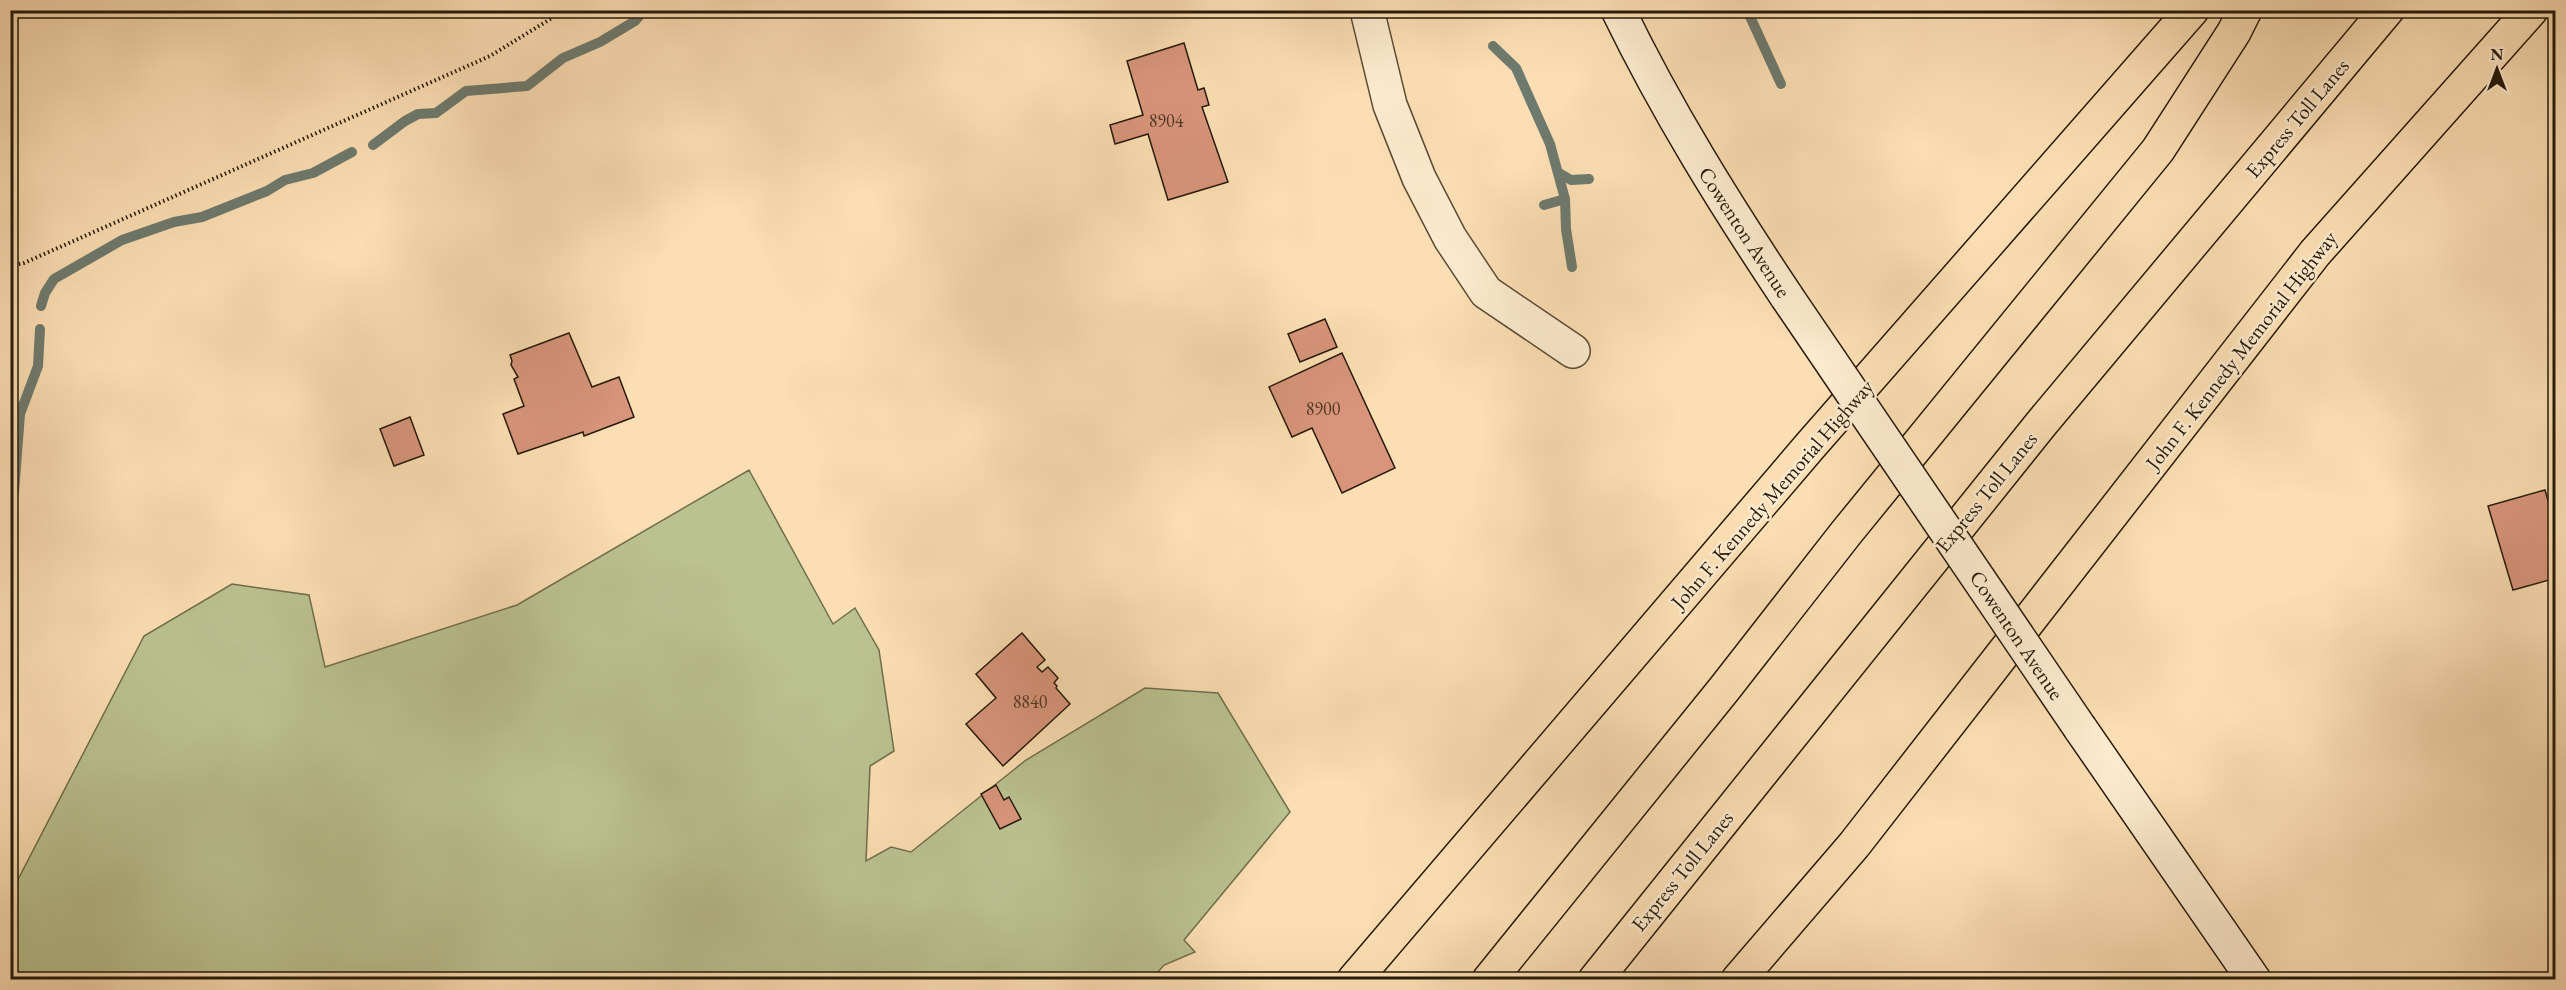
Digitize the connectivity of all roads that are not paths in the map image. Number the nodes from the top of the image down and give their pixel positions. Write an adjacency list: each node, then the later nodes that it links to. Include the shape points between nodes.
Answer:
1 (1366, 10): 7 (street, via 1390,105 1419,178 1450,238 1486,292)
2 (1618, 10): 12 (street, Cowenton Avenue, bridge, via 1687,140 1787,297)
3 (2193, 10): 8 (highway, John F. Kennedy Memorial Highway, via 1810,446)
4 (2245, 10): 9 (highway, via 2158,150)
5 (2386, 10): 10 (highway, Express Toll Lanes, via 2041,424)
6 (2531, 10): 11 (highway, John F. Kennedy Memorial Highway, via 2315,253 1854,845)
7 (1573, 351)
8 (1354, 980)
9 (1489, 980)
10 (1595, 980)
11 (1738, 980)
12 (2254, 980)

